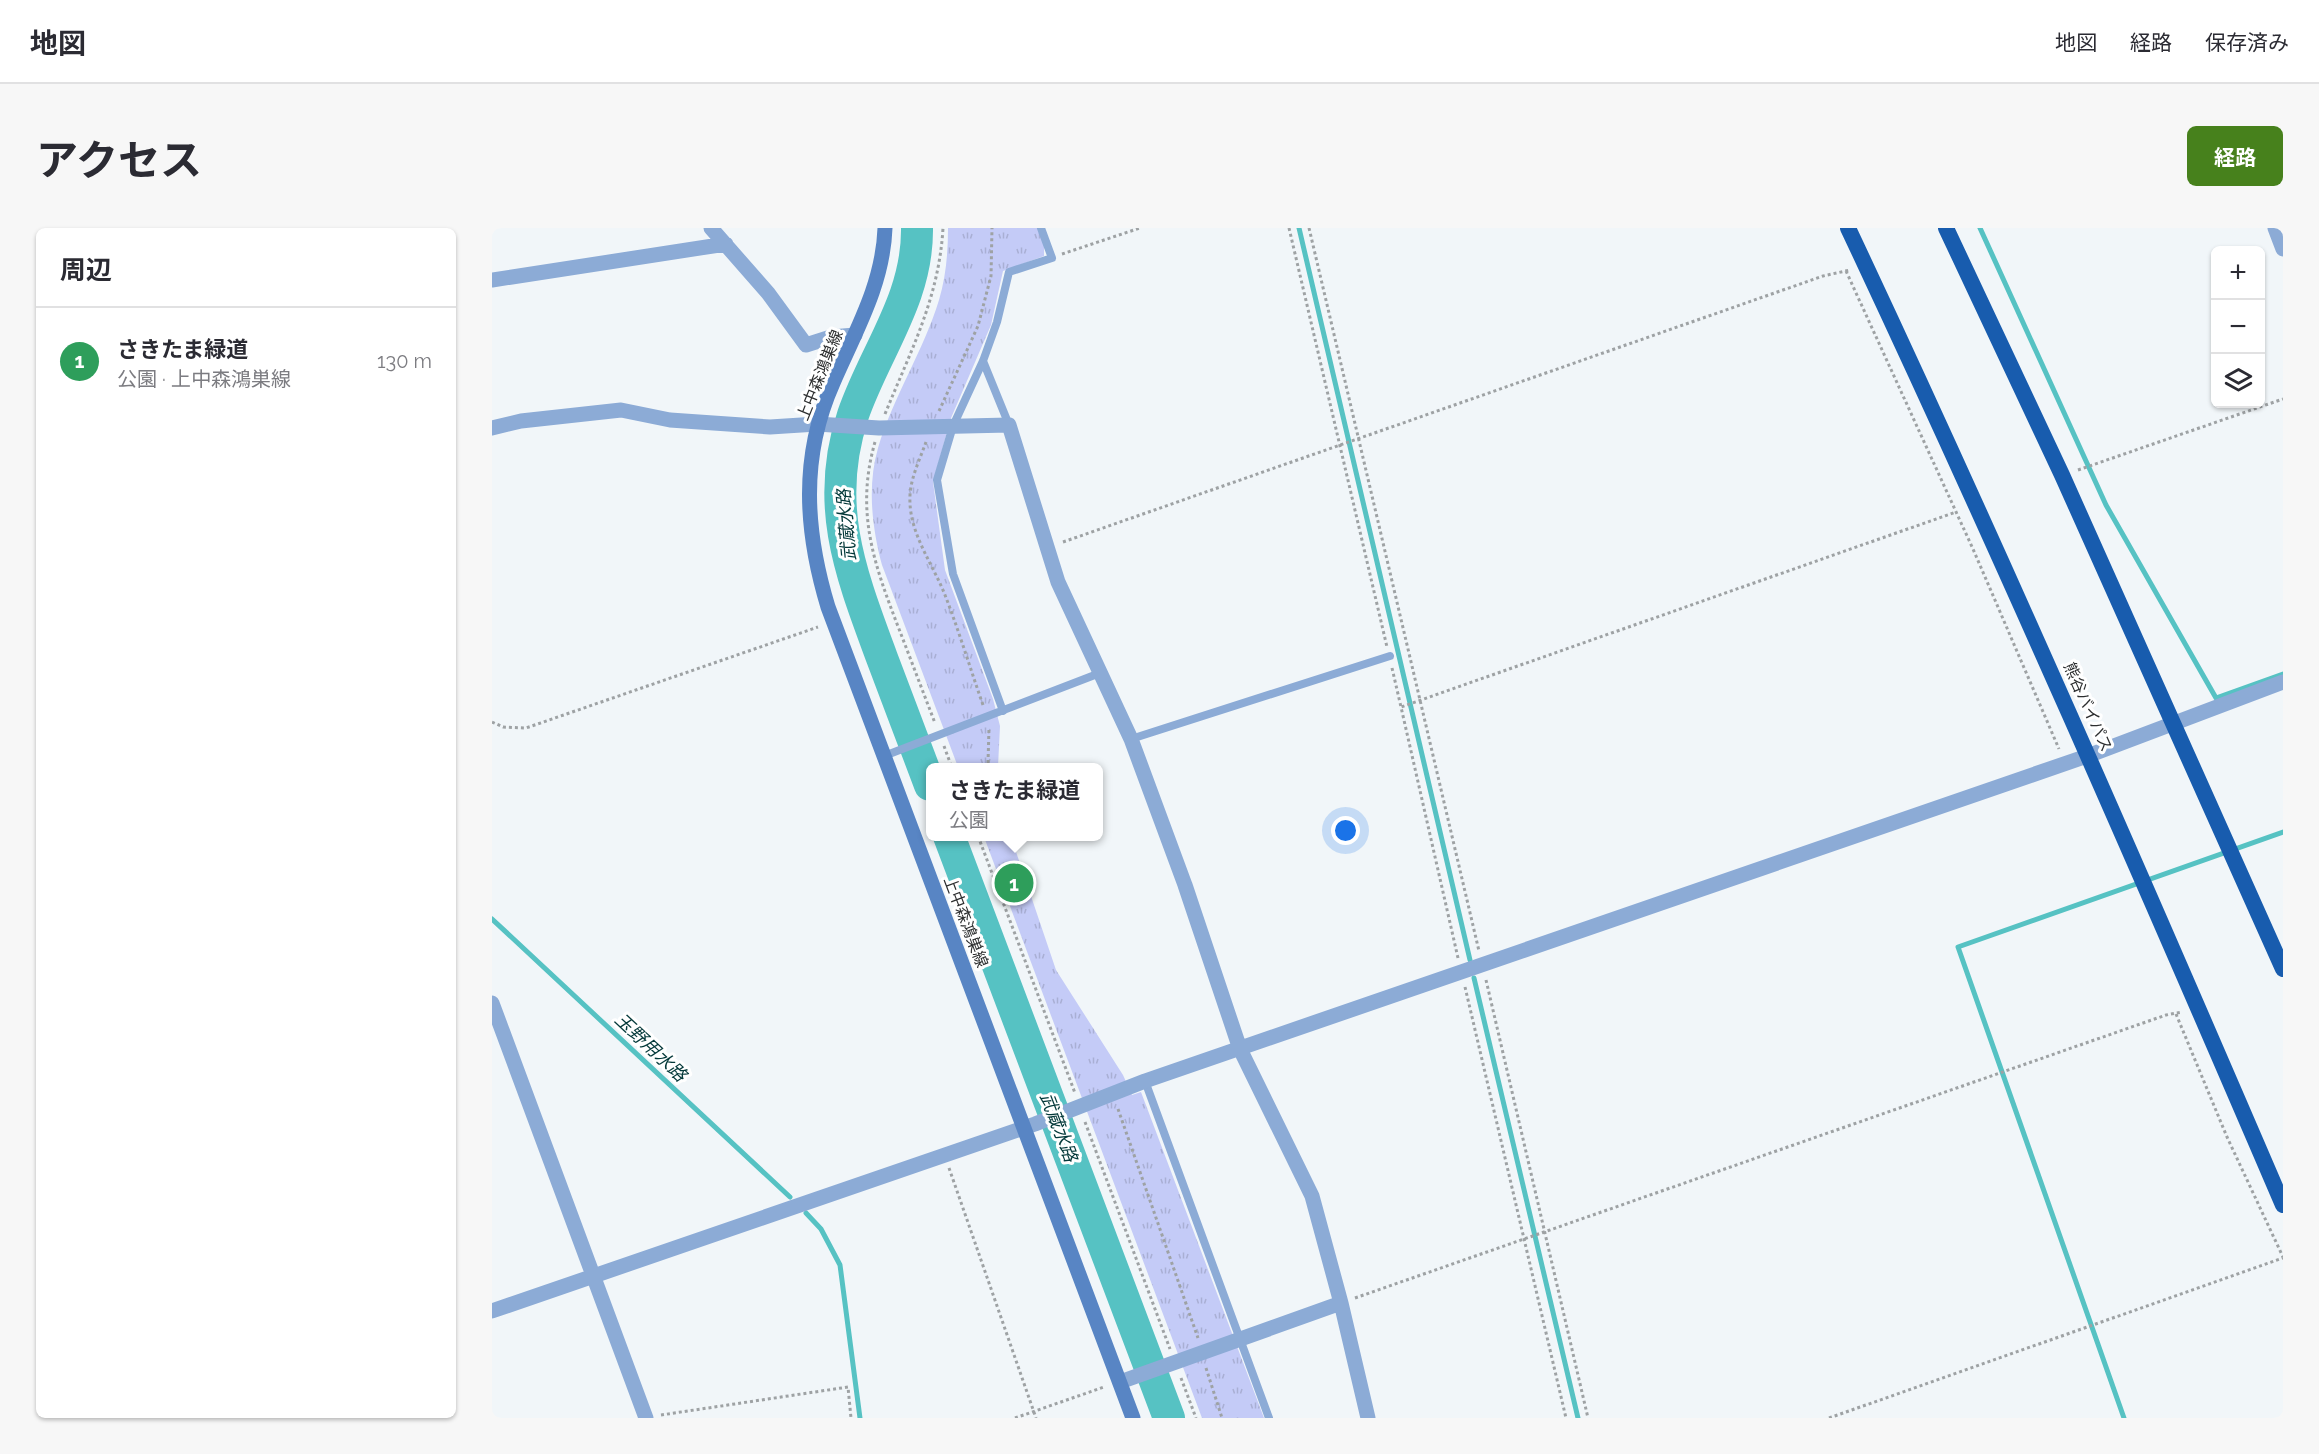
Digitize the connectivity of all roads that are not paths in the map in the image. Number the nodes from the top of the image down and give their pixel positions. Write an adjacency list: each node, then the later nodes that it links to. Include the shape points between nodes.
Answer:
1 (711, 228): 7 (street)
2 (885, 228): 10 (main road, 上中森鴻巣線, via 877,282)
3 (1041, 228): 11 (lane, via 1052,258 1009,272)
4 (1848, 228): 22 (highway, 熊谷バイパス)
5 (1946, 228): 20 (highway)
6 (2275, 228): 8 (street)
7 (726, 244): 9 (street); 10 (street, via 806,345)
8 (2283, 249)
9 (492, 280)
10 (855, 335): 12 (main road, 上中森鴻巣線)
11 (983, 361): 13 (lane); 14 (lane)
12 (817, 424): 14 (street, via 876,429); 15 (street, via 770,427 696,423 621,410); 23 (main road, 上中森鴻巣線, via 809,475 810,527 817,569)
13 (1009, 425): 14 (street); 17 (street, via 1058,582)
14 (953, 426): 19 (lane, via 937,480 953,574)
15 (492, 428)
16 (1390, 656): 21 (lane)
17 (1100, 673): 19 (lane); 21 (street)
18 (2283, 682): 20 (street)
19 (1003, 711): 23 (lane)
20 (2174, 724): 22 (street); 24 (highway)
21 (1131, 739): 26 (street)
22 (2090, 755): 26 (street); 29 (highway, 熊谷バイパス)
23 (884, 756): 28 (main road, 上中森鴻巣線)
24 (2283, 969)
25 (492, 1002): 30 (street)
26 (1240, 1049): 27 (street); 31 (street, via 1312,1196)
27 (1145, 1081): 28 (street); 33 (lane)
28 (1024, 1127): 30 (street); 34 (main road, 上中森鴻巣線)
29 (2283, 1205)
30 (595, 1277): 32 (street); 35 (street)
31 (1341, 1303): 33 (street); 38 (street)
32 (492, 1311)
33 (1239, 1339): 34 (street); 37 (lane)
34 (1127, 1379): 36 (main road, 上中森鴻巣線)
35 (646, 1418)
36 (1133, 1418)
37 (1269, 1418)
38 (1368, 1418)

